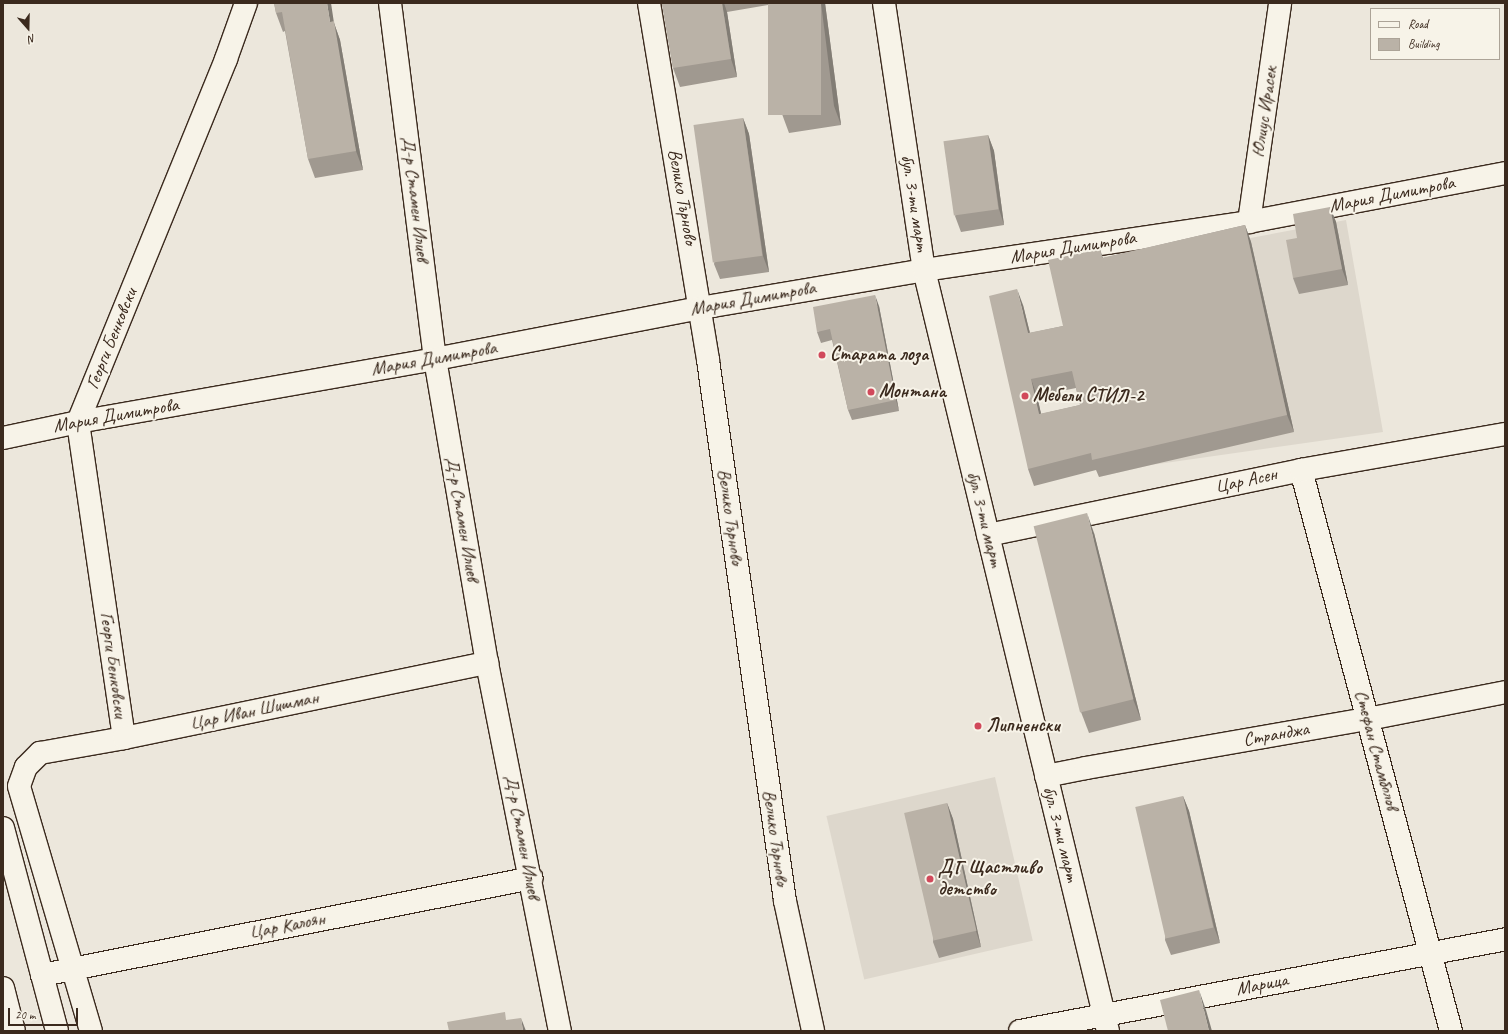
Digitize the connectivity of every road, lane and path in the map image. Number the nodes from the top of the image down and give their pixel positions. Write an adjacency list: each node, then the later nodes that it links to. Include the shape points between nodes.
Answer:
1 (246, 3): 11 (street, Георги Бенковски, via 223,66)
2 (390, 3): 10 (street, Д-р Стамен Илиев)
3 (649, 3): 9 (street, Велико Търново)
4 (884, 3): 8 (street, бул. 3-ти март)
5 (1280, 3): 7 (street, Юлиус Ирасек)
6 (1505, 173): 7 (street, Мария Димитрова)
7 (1249, 222): 8 (street, Мария Димитрова)
8 (924, 270): 9 (street, Мария Димитрова); 15 (street, бул. 3-ти март)
9 (700, 308): 10 (street, Мария Димитрова); 33 (street, Велико Търново, via 785,901)
10 (436, 359): 11 (street, Мария Димитрова); 16 (street, Д-р Стамен Илиев)
11 (78, 422): 13 (street, Мария Димитрова); 19 (street, Георги Бенковски)
12 (1505, 434): 14 (street, Цар Асен)
13 (3, 438)
14 (1301, 470): 15 (street, Цар Асен); 18 (street, Стефан Стамболов)
15 (988, 536): 20 (street, бул. 3-ти март)
16 (487, 663): 19 (street, Цар Иван Шишман); 22 (street, Д-р Стамен Илиев)
17 (1505, 692): 18 (street, Странджа)
18 (1368, 719): 20 (street, Странджа); 24 (street, Стефан Стамболов)
19 (124, 738): 25 (street, Цар Иван Шишман, via 40,753 26,767 19,786)
20 (1046, 776): 28 (street, бул. 3-ти март)
21 (3, 828): 26 (street)
22 (531, 878): 25 (street, Цар Калоян); 32 (street, Д-р Стамен Илиев)
23 (1505, 939): 24 (street, Марица)
24 (1430, 953): 28 (street, Марица); 35 (street, Стефан Стамболов)
25 (73, 968): 26 (street, Цар Калоян); 31 (street)
26 (42, 975): 30 (street)
27 (3, 988): 29 (street)
28 (1106, 1023): 34 (street, Марица)
29 (14, 1031)
30 (57, 1031)
31 (91, 1031)
32 (560, 1031)
33 (813, 1031)
34 (1020, 1031)
35 (1450, 1031)

